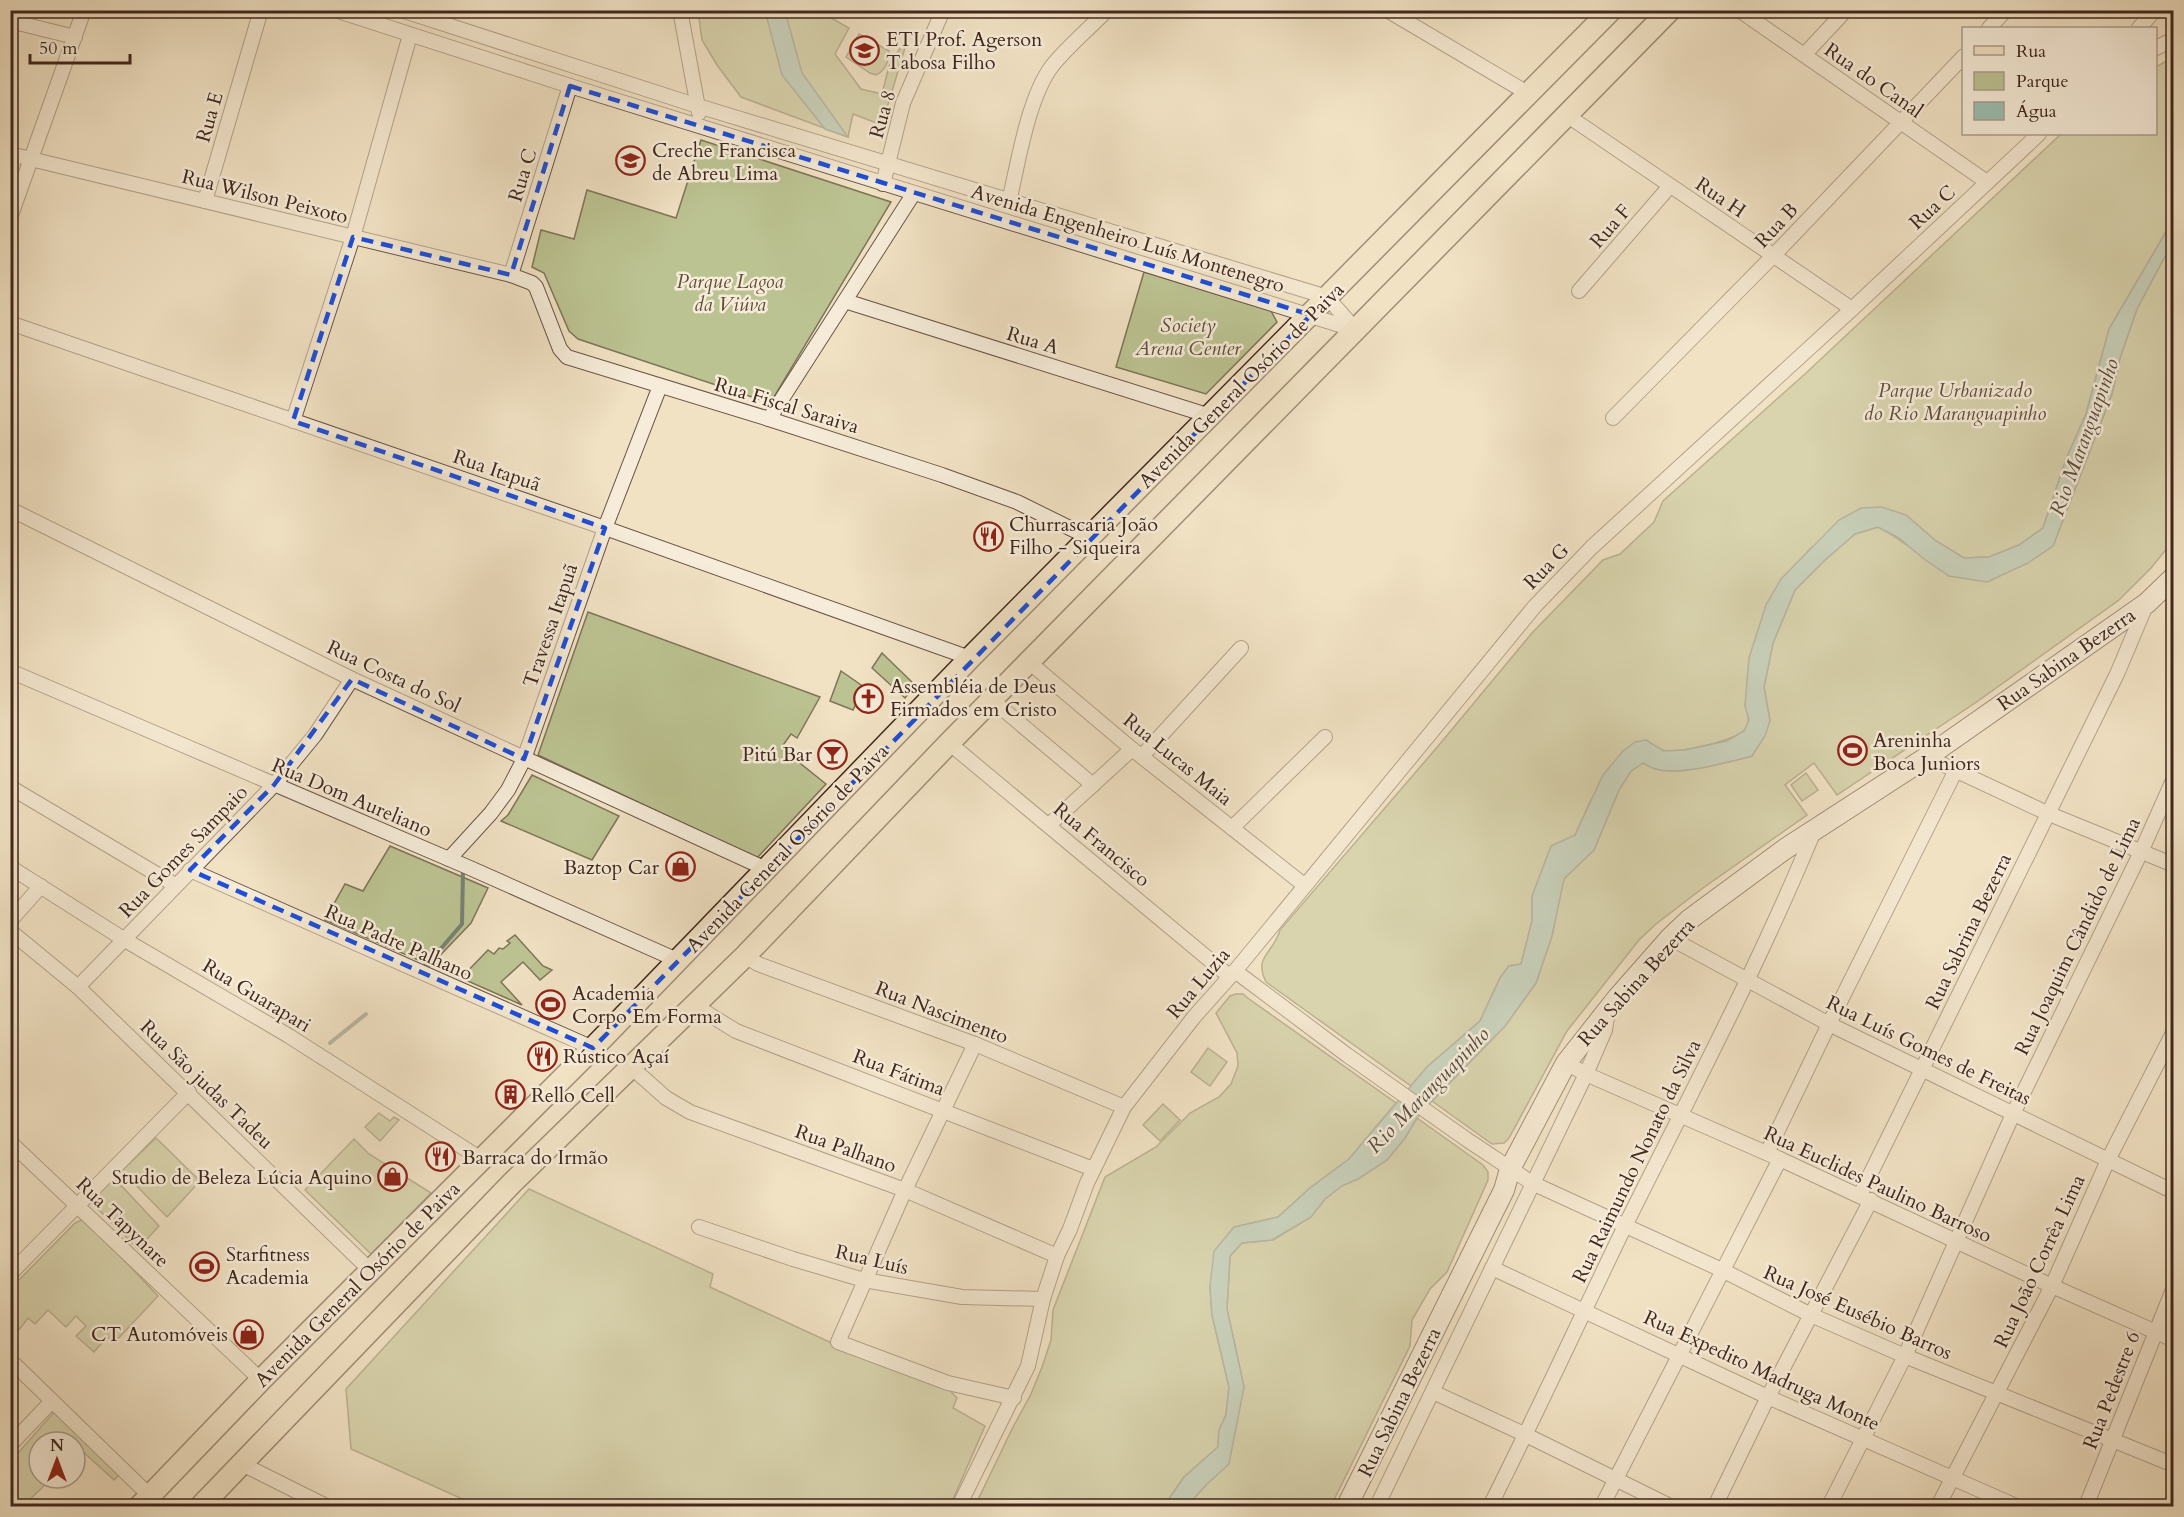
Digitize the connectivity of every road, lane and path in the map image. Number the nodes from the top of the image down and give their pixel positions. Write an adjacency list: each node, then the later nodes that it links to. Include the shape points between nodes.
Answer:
1 (84, 10): 21 (street)
2 (261, 10): 40 (street, Rua E)
3 (335, 10): 17 (street, Avenida Engenheiro Luís Montenegro)
4 (385, 10): 17 (street)
5 (401, 10): 28 (street, Avenida Engenheiro Luís Montenegro)
6 (680, 10): 28 (street)
7 (943, 10): 35 (street, Rua 8, via 903,103)
8 (1107, 10): 41 (street, via 1052,66 1027,129)
9 (1387, 10): 27 (street)
10 (1611, 10): 27 (main road, Avenida General Osório de Paiva)
11 (1670, 10): 29 (main road, Avenida General Osório de Paiva)
12 (1738, 10): 24 (street, Rua do Canal)
13 (1846, 10): 24 (street)
14 (2006, 10): 18 (street)
15 (2155, 10): 19 (street)
16 (10, 21): 21 (street)
17 (381, 25): 20 (street, Avenida Engenheiro Luís Montenegro)
18 (1990, 27)
19 (2140, 27)
20 (410, 35): 26 (street, Avenida Engenheiro Luís Montenegro); 43 (street)
21 (75, 37): 34 (street)
22 (2174, 39): 23 (street)
23 (2157, 48)
24 (1804, 56): 30 (street, Rua do Canal)
25 (1962, 58): 30 (street, Rua B)
26 (570, 86): 31 (street, Avenida Engenheiro Luís Montenegro); 45 (street, Rua C)
27 (1529, 94): 47 (main road, Avenida General Osório de Paiva)
28 (698, 106): 31 (street); 35 (street, Avenida Engenheiro Luís Montenegro)
29 (1568, 116): 38 (street, Rua H); 52 (main road, Avenida General Osório de Paiva)
30 (1900, 123): 36 (street, Rua do Canal); 44 (street, Rua B)
31 (701, 127): 37 (street, Avenida Engenheiro Luís Montenegro)
32 (2038, 135): 36 (street, Rua C)
33 (10, 154): 34 (street, Rua Wilson Peixoto)
34 (32, 158): 40 (street, Rua Wilson Peixoto); 42 (street)
35 (888, 163): 37 (street, Rua 8); 41 (street, Avenida Engenheiro Luís Montenegro)
36 (1987, 182): 49 (street, Rua C)
37 (882, 184): 39 (street, Avenida Engenheiro Luís Montenegro)
38 (1670, 186): 44 (street, Rua H); 46 (street, Rua F)
39 (914, 193): 48 (street); 50 (street, Avenida Engenheiro Luís Montenegro)
40 (205, 201): 43 (street, Rua Wilson Peixoto)
41 (1009, 202): 47 (street, Avenida Engenheiro Luís Montenegro)
42 (10, 218)
43 (353, 237): 45 (street, Rua Wilson Peixoto); 57 (street)
44 (1773, 256): 49 (street, Rua H); 55 (street, Rua B)
45 (511, 275): 53 (street, Rua Fiscal Saraiva, via 536,287 563,354)
46 (1579, 291)
47 (1327, 297): 50 (main road, Avenida General Osório de Paiva); 52 (street)
48 (845, 301): 54 (street, Rua A); 56 (street)
49 (1852, 309): 91 (street, Rua G, via 1592,547 1543,598)
50 (1311, 315): 52 (street, Avenida Engenheiro Luís Montenegro); 54 (main road, Avenida General Osório de Paiva)
51 (10, 323): 57 (street, Rua Itapuã)
52 (1356, 330): 65 (main road, Avenida General Osório de Paiva)
53 (660, 386): 56 (street, Rua Fiscal Saraiva); 59 (street, Travessa Itapuã)
54 (1210, 416): 60 (main road, Avenida General Osório de Paiva)
55 (1613, 418)
56 (769, 419): 60 (street, Rua Fiscal Saraiva, via 1017,502)
57 (293, 421): 59 (street, Rua Itapuã)
58 (10, 508): 67 (street, Rua Costa do Sol)
59 (605, 528): 64 (street, Rua Itapuã); 73 (street, Travessa Itapuã)
60 (1090, 538): 64 (main road, Avenida General Osório de Paiva)
61 (2174, 577): 62 (main road, Rua Sabina Bezerra)
62 (2147, 603): 72 (main road, Rua Sabina Bezerra); 79 (street, Rua Sabrina Bezerra, via 2117,674)
63 (1241, 648): 71 (street)
64 (970, 658): 87 (main road, Avenida General Osório de Paiva)
65 (1029, 662): 68 (main road, Avenida General Osório de Paiva); 71 (street, Rua Lucas Maia)
66 (10, 671): 76 (street, Rua Dom Aureliano)
67 (352, 679): 73 (street, Rua Costa do Sol); 76 (street, Rua Gomes Sampaio, via 315,735)
68 (992, 700): 70 (main road, Avenida General Osório de Paiva); 77 (street)
69 (1325, 737): 81 (street)
70 (949, 743): 80 (street, Rua Francisco); 96 (main road, Avenida General Osório de Paiva)
71 (1138, 752): 77 (street); 81 (street, Rua Lucas Maia)
72 (1927, 757): 74 (street); 82 (main road, Rua Sabina Bezerra)
73 (524, 759): 84 (street, Travessa Itapuã, via 491,813); 87 (street, Rua Costa do Sol)
74 (1956, 770): 79 (street); 103 (street)
75 (2174, 778): 83 (street, Rua Joaquim Cândido de Lima)
76 (274, 784): 84 (street, Rua Dom Aureliano); 88 (street, Rua Gomes Sampaio)
77 (1093, 785): 80 (street)
78 (10, 787): 90 (street)
79 (2048, 813): 83 (street); 109 (street, Rua Sabrina Bezerra)
80 (1049, 825): 98 (street, Rua Francisco)
81 (1232, 828): 91 (street, Rua Lucas Maia)
82 (1814, 831): 94 (main road, Rua Sabina Bezerra, via 1690,919); 99 (street, Rua Raimundo Nonato da Silva)
83 (2141, 852): 85 (street); 114 (street, Rua Joaquim Cândido de Lima)
84 (449, 859): 97 (street, Rua Dom Aureliano)
85 (2174, 865)
86 (10, 867): 89 (street, Rua Guarapari)
87 (766, 869): 97 (main road, Avenida General Osório de Paiva)
88 (190, 870): 90 (street, Rua Gomes Sampaio); 106 (street, Rua Padre Palhano)
89 (41, 885): 92 (street); 95 (street, Rua Guarapari)
90 (175, 885): 95 (street, Rua Gomes Sampaio)
91 (1304, 885): 98 (street, Rua Luzia)
92 (10, 921)
93 (10, 931): 100 (street, Rua São judas Tadeu)
94 (1670, 938): 99 (street, Rua Luís Gomes de Freitas); 102 (main road, Rua Sabina Bezerra)
95 (125, 940): 100 (street, Rua Gomes Sampaio); 118 (street, Rua Guarapari, via 289,1036)
96 (745, 956): 101 (main road, Avenida General Osório de Paiva); 105 (street, Rua Nascimento)
97 (677, 960): 106 (main road, Avenida General Osório de Paiva)
98 (1232, 974): 112 (street, Rua Luzia); 122 (street, Rua Francisco)
99 (1748, 978): 103 (street, Rua Luís Gomes de Freitas); 115 (street, Rua Raimundo Nonato da Silva)
100 (78, 987): 111 (street, Rua São judas Tadeu)
101 (694, 1005): 108 (main road, Avenida General Osório de Paiva); 113 (street, Rua Fátima, via 736,1031)
102 (1608, 1010): 107 (main road, Rua Sabina Bezerra); 110 (street, via 1605,1030)
103 (1829, 1024): 109 (street, Rua Luís Gomes de Freitas); 117 (street)
104 (2174, 1030): 120 (street, Rua João Corrêa Lima)
105 (975, 1044): 112 (street, Rua Nascimento); 113 (street)
106 (593, 1048): 118 (main road, Avenida General Osório de Paiva)
107 (1566, 1063): 110 (street, Rua Euclides Paulino Barroso); 122 (main road, Rua Sabina Bezerra)
108 (630, 1066): 124 (street, Rua Palhano, via 666,1098 690,1112); 157 (main road, Avenida General Osório de Paiva)
109 (1921, 1068): 114 (street, Rua Luís Gomes de Freitas); 126 (street, Rua Sabrina Bezerra)
110 (1586, 1074): 115 (street, Rua Euclides Paulino Barroso); 123 (street)
111 (189, 1092): 127 (street); 134 (street, Rua São judas Tadeu)
112 (1124, 1107): 121 (street)
113 (944, 1110): 121 (street, Rua Fátima); 124 (street)
114 (2013, 1114): 120 (street, Rua Luís Gomes de Freitas); 130 (street, Rua Joaquim Cândido de Lima)
115 (1682, 1115): 117 (street, Rua Euclides Paulino Barroso); 129 (street, Rua Raimundo Nonato da Silva)
116 (10, 1142): 127 (street, Rua Tapynare)
117 (1767, 1153): 119 (street, Rua Euclides Paulino Barroso)
118 (481, 1159): 134 (main road, Avenida General Osório de Paiva)
119 (1780, 1159): 126 (street, Rua Euclides Paulino Barroso); 133 (street)
120 (2108, 1160): 125 (street, Rua Luís Gomes de Freitas); 137 (street, Rua João Corrêa Lima)
121 (1093, 1169): 131 (street)
122 (1510, 1169): 123 (street, Rua Francisco); 165 (main road, Rua Sabina Bezerra, via 1504,1190)
123 (1532, 1183): 129 (street, Rua José Eusébio Barros); 132 (street)
124 (905, 1190): 131 (street, Rua Palhano); 136 (street)
125 (2174, 1192)
126 (1866, 1198): 130 (street, Rua Euclides Paulino Barroso); 141 (street, Rua Sabrina Bezerra)
127 (78, 1206): 135 (street); 147 (street, Rua Tapynare)
128 (699, 1227): 136 (street, Rua Luís)
129 (1625, 1227): 133 (street, Rua José Eusébio Barros); 140 (street, Rua Raimundo Nonato da Silva)
130 (1957, 1242): 137 (street, Rua Euclides Paulino Barroso); 145 (street, Rua Joaquim Cândido de Lima)
131 (1057, 1256): 139 (street)
132 (1492, 1268): 140 (street, Rua Expedito Madruga Monte); 148 (street)
133 (1722, 1270): 141 (street, Rua José Eusébio Barros); 144 (street)
134 (371, 1271): 147 (main road, Avenida General Osório de Paiva)
135 (10, 1274)
136 (864, 1280): 139 (street, Rua Luís, via 962,1297); 151 (street, via 838,1342 948,1383)
137 (2052, 1286): 142 (street, Rua Euclides Paulino Barroso); 149 (street, Rua João Corrêa Lima)
138 (2174, 1287): 142 (street, Rua Pedestre 6)
139 (1043, 1299): 151 (street, via 1028,1366)
140 (1585, 1310): 144 (street, Rua Expedito Madruga Monte); 153 (street, Rua Raimundo Nonato da Silva)
141 (1811, 1315): 145 (street, Rua José Eusébio Barros); 150 (street, Rua Sabrina Bezerra)
142 (2155, 1332): 143 (street, Rua Euclides Paulino Barroso); 155 (street, Rua Pedestre 6)
143 (2174, 1340)
144 (1681, 1355): 150 (street, Rua Expedito Madruga Monte); 159 (street)
145 (1905, 1356): 149 (street, Rua José Eusébio Barros); 154 (street, Rua Joaquim Cândido de Lima)
146 (10, 1360): 152 (street)
147 (261, 1380): 161 (main road, Avenida General Osório de Paiva)
148 (1434, 1392): 153 (street); 166 (street)
149 (1997, 1394): 155 (street, Rua José Eusébio Barros); 160 (street, Rua João Corrêa Lima)
150 (1768, 1397): 154 (street, Rua Expedito Madruga Monte); 170 (street, Rua Sabrina Bezerra)
151 (1014, 1398): 164 (street)
152 (52, 1401): 156 (street); 161 (street)
153 (1526, 1435): 159 (street); 167 (street, Rua Raimundo Nonato da Silva)
154 (1864, 1439): 160 (street, Rua Expedito Madruga Monte); 171 (street, Rua Joaquim Cândido de Lima)
155 (2113, 1441): 158 (street, Rua José Eusébio Barros); 174 (street, Rua Pedestre 6)
156 (10, 1445)
157 (242, 1464): 162 (main road, Avenida General Osório de Paiva); 163 (street)
158 (2174, 1465)
159 (1615, 1480): 168 (street); 169 (street)
160 (1953, 1480): 172 (street, Rua João Corrêa Lima); 173 (street, Rua Expedito Madruga Monte)
161 (145, 1501)
162 (201, 1506)
163 (326, 1506)
164 (959, 1506)
165 (1347, 1506)
166 (1377, 1506)
167 (1490, 1506)
168 (1602, 1506)
169 (1670, 1506)
170 (1715, 1506)
171 (1828, 1506)
172 (1938, 1506)
173 (2016, 1506)
174 (2086, 1506)

